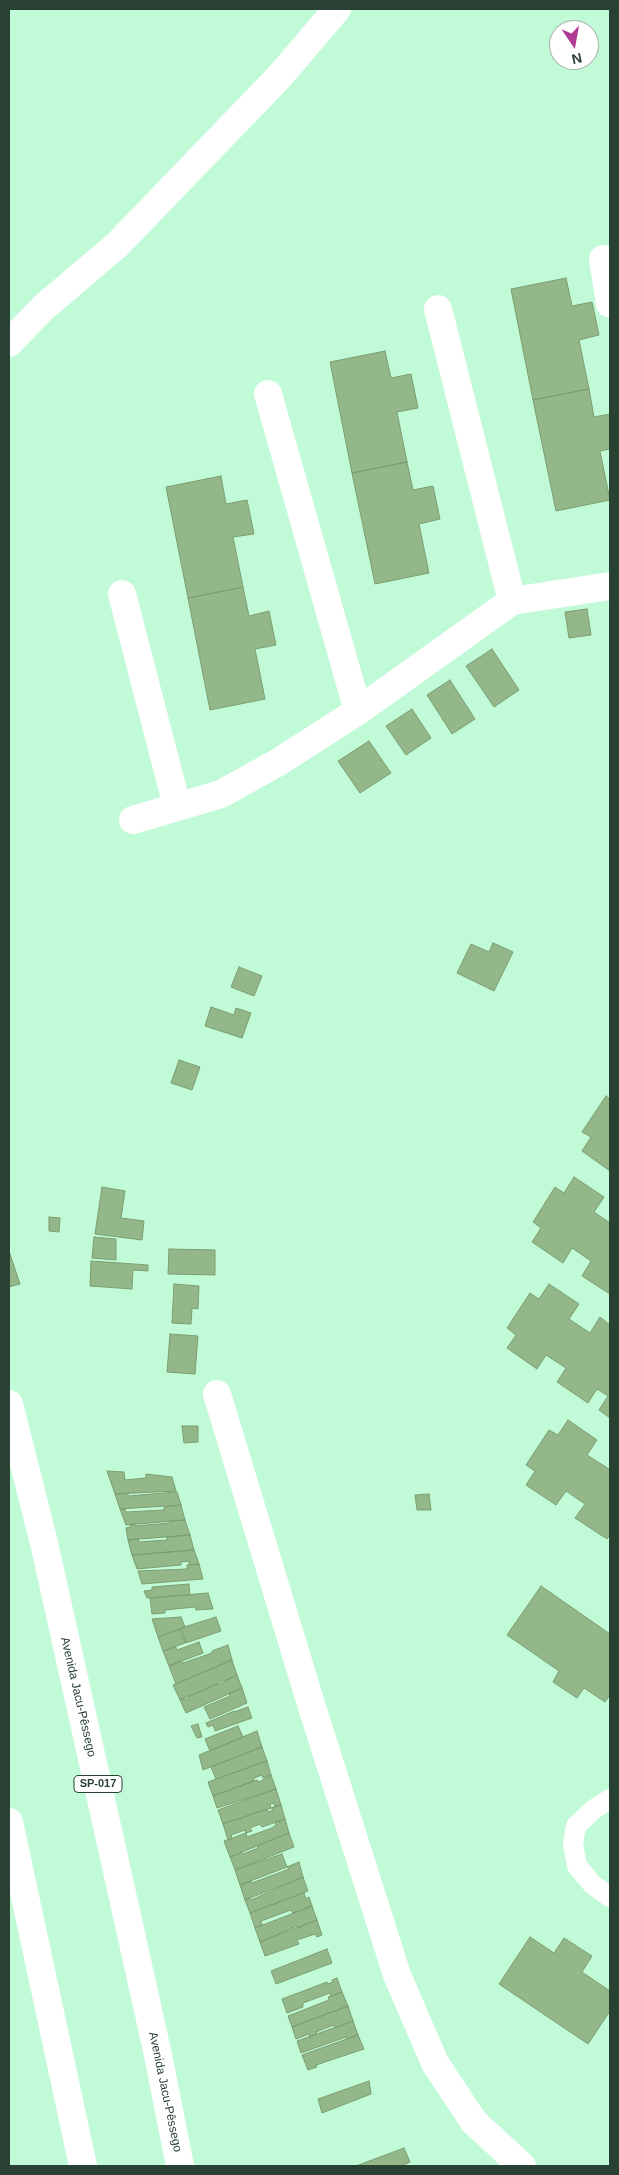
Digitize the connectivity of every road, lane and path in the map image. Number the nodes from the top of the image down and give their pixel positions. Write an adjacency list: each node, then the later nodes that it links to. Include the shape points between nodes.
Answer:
1 (337, 9): 5 (main road, via 280,76 117,245 44,307)
2 (603, 259): 3 (main road)
3 (610, 304)
4 (438, 309): 9 (main road)
5 (9, 343)
6 (268, 394): 10 (main road)
7 (610, 586): 9 (main road)
8 (122, 594): 11 (main road)
9 (512, 601): 10 (main road)
10 (358, 710): 11 (main road, via 277,763 221,794)
11 (177, 806): 12 (main road)
12 (134, 820)
13 (218, 1394): 20 (main road, via 311,1704 398,1975 435,2063 474,2122)
14 (9, 1404): 19 (main road, Avenida Jacu-Pêssego / SP-017, via 44,1543)
15 (610, 1799): 17 (lane, via 594,1808 576,1826 573,1844 577,1866 593,1885)
16 (9, 1822): 18 (main road)
17 (610, 1897)
18 (83, 2166)
19 (180, 2166)
20 (522, 2166)

